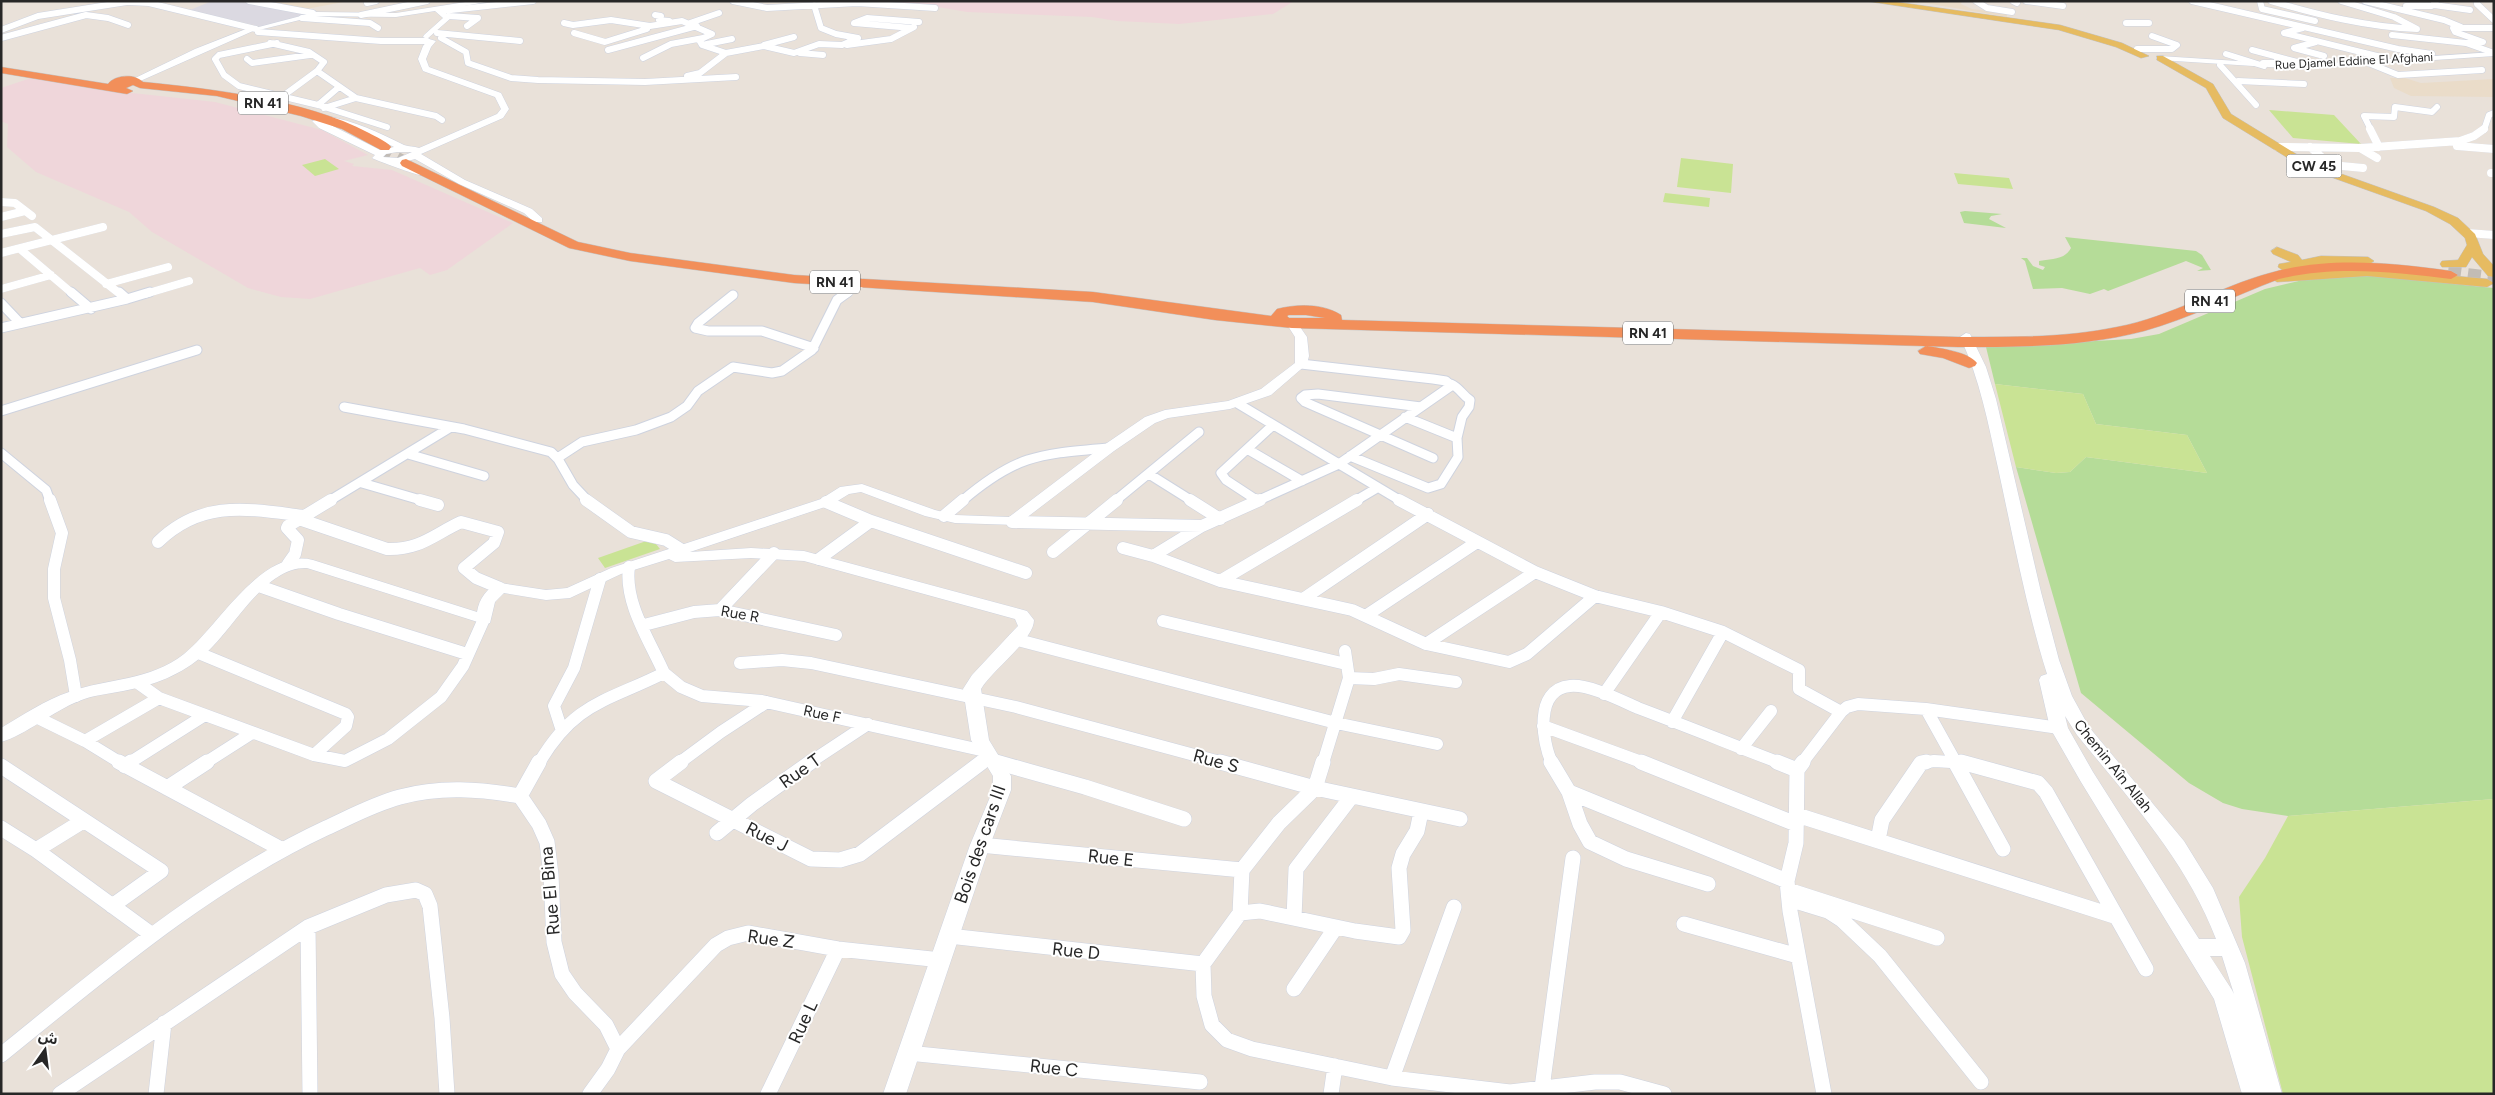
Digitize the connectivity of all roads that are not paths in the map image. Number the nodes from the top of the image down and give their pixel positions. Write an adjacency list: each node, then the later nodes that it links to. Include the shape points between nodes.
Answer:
1 (249, 1): 22 (street)
2 (376, 1): 25 (street)
3 (427, 1): 37 (street)
4 (458, 1): 23 (street)
5 (488, 1): 33 (street)
6 (533, 1): 33 (street)
7 (733, 1): 29 (street, via 767,8)
8 (767, 1): 29 (street)
9 (1870, 1): 79 (main road, via 2050,26)
10 (1880, 1): 38 (main road, CW 45)
11 (1976, 1): 38 (street)
12 (2026, 1): 30 (street)
13 (2192, 1): 55 (street)
14 (2213, 1): 89 (street)
15 (2260, 1): 77 (street, via 2262,9 2306,20 2410,38)
16 (2272, 1): 17 (street, via 2319,14 2417,29 2394,17)
17 (2341, 1)
18 (2365, 1): 27 (street)
19 (2478, 1): 40 (street, via 2477,4)
20 (131, 2): 21 (street); 60 (street, via 44,16)
21 (147, 2): 58 (street)
22 (264, 2): 35 (street)
23 (464, 2)
24 (2016, 2): 38 (street)
25 (367, 3)
26 (2435, 3): 27 (street, via 2411,6); 32 (street)
27 (2375, 4): 51 (street)
28 (814, 5): 29 (street); 31 (street, via 874,3); 68 (street, via 822,28)
29 (796, 6)
30 (2063, 6)
31 (934, 8)
32 (2470, 10)
33 (442, 12): 37 (street); 48 (street, via 478,18); 63 (street)
34 (719, 13): 44 (street)
35 (316, 14): 37 (street); 39 (street)
36 (655, 15): 42 (street, via 661,16 659,20)
37 (361, 16)
38 (2010, 16): 79 (main road, CW 45, via 2073,29)
39 (302, 18): 52 (street, via 370,23); 57 (street)
40 (2494, 20)
41 (592, 22): 43 (street); 49 (street, via 611,20); 59 (street)
42 (675, 22): 44 (street); 49 (street)
43 (564, 23)
44 (690, 23): 50 (street)
45 (2126, 23): 46 (street)
46 (2149, 23)
47 (128, 25): 67 (street, via 86,15)
48 (467, 26)
49 (650, 26): 61 (street, via 605,42)
50 (697, 26): 74 (street, via 712,34); 83 (street)
51 (2461, 27): 56 (street); 77 (street, via 2453,28 2455,32 2483,42)
52 (378, 28)
53 (850, 28): 62 (street)
54 (912, 28): 54 (street, via 918,21 866,18 854,23); 62 (street)
55 (2305, 28): 73 (street, via 2284,33); 89 (street, via 2398,50)
56 (2494, 28)
57 (276, 29): 58 (street); 71 (street, via 393,42)
58 (256, 30): 82 (street)
59 (600, 30)
60 (1, 31)
61 (574, 33)
62 (905, 33): 70 (street, via 893,40)
63 (438, 35): 71 (street); 72 (street); 117 (street, via 466,52 468,63 511,78)
64 (760, 36): 75 (street)
65 (2152, 36): 81 (street, via 2177,45 2172,49)
66 (794, 37): 75 (street)
67 (1, 38)
68 (858, 38): 70 (street); 78 (street)
69 (732, 39): 74 (street)
70 (884, 40): 78 (street, via 875,44)
71 (427, 41): 133 (street, via 422,59 426,69 498,95 505,109 500,116)
72 (520, 41)
73 (2317, 41): 94 (street, via 2294,48); 97 (street)
74 (702, 42): 86 (street); 98 (street, via 671,44)
75 (775, 42): 80 (street)
76 (277, 43): 82 (street, via 254,42); 91 (street); 124 (street, via 218,55 215,59 231,83)
77 (2466, 43): 90 (street)
78 (842, 45): 87 (street, via 820,44)
79 (2121, 45): 81 (main road, CW 45); 96 (main road, CW 45)
80 (764, 46): 86 (street); 87 (street)
81 (2137, 49): 96 (main road, CW 45)
82 (198, 50): 100 (street)
83 (608, 50)
84 (2252, 50): 93 (street)
85 (2282, 52): 93 (street)
86 (726, 53): 117 (street, via 700,73)
87 (794, 53): 92 (street)
88 (2226, 54): 104 (street)
89 (2432, 54): 95 (street)
90 (2494, 54): 95 (street, Rue Djamel Eddine El Afghani)
91 (314, 55): 99 (street, via 252,62); 101 (street); 112 (street, via 324,62)
92 (823, 55)
93 (2270, 55): 104 (street, via 2301,63)
94 (2324, 56)
95 (2443, 56): 102 (street, Rue Djamel Eddine El Afghani)
96 (2154, 57): 103 (street, Rue Djamel Eddine El Afghani); 136 (main road, CW 45, via 2212,87 2222,115)
97 (2381, 57)
98 (643, 58)
99 (247, 59)
100 (176, 61): 113 (street); 119 (street)
101 (302, 61)
102 (2366, 62): 104 (street, Rue Djamel Eddine El Afghani, via 2301,67); 114 (street, via 2398,75)
103 (2218, 64): 104 (street, Rue Djamel Eddine El Afghani); 118 (street); 123 (street)
104 (2262, 64)
105 (1, 66): 119 (highway, RN 41)
106 (2447, 66): 111 (street)
107 (307, 67): 112 (street)
108 (2412, 67): 114 (street)
109 (1, 70): 115 (highway, RN 41)
110 (2482, 70): 111 (street)
111 (2460, 71): 114 (street)
112 (316, 72): 121 (street); 124 (street)
113 (151, 73): 119 (street); 122 (highway, via 146,82)
114 (2427, 73)
115 (43, 77): 119 (highway, RN 41); 126 (highway, via 96,87)
116 (736, 77): 117 (street)
117 (661, 81)
118 (2238, 81): 120 (street); 123 (street)
119 (125, 82): 122 (highway, RN 41); 126 (highway, RN 41)
120 (2304, 84)
121 (338, 87): 125 (street); 129 (street)
122 (186, 89): 129 (highway, RN 41)
123 (2246, 94): 127 (street)
124 (282, 96): 129 (street)
125 (356, 98): 129 (street); 131 (street)
126 (216, 100): 129 (highway, RN 41)
127 (2256, 105)
128 (2432, 112): 138 (street, via 2397,107 2394,117 2364,116)
129 (321, 113): 132 (street); 139 (highway, RN 41, via 335,127)
130 (2494, 113): 134 (street, via 2486,120 2484,130 2468,139)
131 (442, 120)
132 (387, 127)
133 (441, 140): 135 (street); 139 (street, via 404,140); 143 (street)
134 (2420, 143): 138 (street); 141 (street)
135 (401, 147): 139 (street); 139 (street); 143 (street, via 414,149)
136 (2274, 147): 137 (street); 151 (main road, CW 45, via 2325,171 2430,209 2454,221); 158 (main road, via 2329,176 2434,214 2454,228)
137 (2310, 147): 140 (street); 144 (street, via 2331,165)
138 (2379, 147): 140 (street)
139 (381, 148): 143 (street, via 377,158 380,160)
140 (2360, 148): 142 (street)
141 (2494, 149)
142 (2377, 158)
143 (411, 159): 149 (highway, RN 41)
144 (2363, 168)
145 (1, 202): 146 (street, via 12,201)
146 (25, 210): 147 (street); 148 (street)
147 (32, 216)
148 (1, 217)
149 (534, 221): 161 (highway, RN 41, via 574,245); 163 (highway, RN 41, via 615,247)
150 (103, 227): 154 (street)
151 (2468, 233): 153 (street); 158 (main road)
152 (1, 234): 154 (street, via 34,227)
153 (2492, 237)
154 (53, 240): 155 (street); 168 (street)
155 (20, 248): 157 (street); 162 (street)
156 (2277, 252): 159 (main road, via 2291,256)
157 (1, 253)
158 (2464, 264): 159 (highway, RN 41); 165 (main road); 165 (main road, via 2469,277); 166 (highway, RN 41, via 2339,268 2290,272)
159 (2291, 265): 182 (highway, RN 41, via 2247,276 2165,310 2114,326 2045,335)
160 (168, 267): 164 (street)
161 (715, 269): 163 (highway, via 723,264 812,275); 169 (highway, RN 41)
162 (52, 274): 170 (street); 175 (street)
163 (839, 275): 176 (highway, RN 41, via 1094,291)
164 (130, 278): 168 (street); 171 (street)
165 (2493, 278): 166 (main road, via 2367,272 2293,275)
166 (2262, 280): 182 (highway, RN 41, via 2174,315 2123,331 2048,341)
167 (189, 281): 171 (street)
168 (106, 284): 173 (street)
169 (862, 284): 176 (highway, RN 41, via 1093,297 1215,315); 183 (street, via 837,300)
170 (1, 289)
171 (152, 292): 173 (street)
172 (733, 295): 183 (street, via 695,328 762,332)
173 (126, 299): 175 (street)
174 (1, 302): 178 (street)
175 (92, 309): 178 (street)
176 (1285, 319): 177 (highway, via 1310,311); 180 (street)
177 (1324, 321): 180 (street); 181 (highway, RN 41); 182 (highway, RN 41, via 1377,320)
178 (20, 324): 179 (street)
179 (1, 328)
180 (1301, 337): 186 (street)
181 (1780, 338): 182 (highway, RN 41); 185 (highway, via 1930,351)
182 (1962, 340): 185 (street, Chemin Aîn Allah); 274 (street, Chemin Aîn Allah, via 1996,427 2038,615 2059,690)
183 (814, 348): 203 (street, via 778,373 733,367 698,391 688,406 671,417 636,430 582,442)
184 (196, 350): 191 (street)
185 (1969, 362): 272 (street, Chemin Aîn Allah)
186 (1301, 364): 187 (street, via 1433,379); 188 (street, via 1266,392)
187 (1451, 384): 190 (street); 197 (street, via 1459,387 1470,400)
188 (1237, 404): 193 (street); 198 (street, via 1158,416)
189 (344, 407): 194 (street)
190 (1421, 407): 192 (street); 196 (street, via 1318,394 1302,396 1305,402)
191 (1, 410)
192 (1405, 417): 196 (street); 197 (street)
193 (1273, 425): 199 (street); 205 (street)
194 (451, 427): 201 (street); 203 (street, via 551,452)
195 (1199, 432): 206 (street)
196 (1378, 436): 202 (street); 204 (street)
197 (1457, 438): 202 (street, via 1458,457 1441,484 1430,488)
198 (1109, 448): 215 (street, via 1045,455 1016,462); 219 (street)
199 (1247, 449): 208 (street); 211 (street, via 1221,474)
200 (1, 453): 259 (street, via 46,490 62,533 54,569 54,598)
201 (408, 454): 207 (street); 209 (street)
202 (1350, 456): 205 (street)
203 (558, 457): 225 (street, via 570,480 602,512 635,534 666,539)
204 (1433, 458)
205 (1339, 464): 208 (street); 210 (street)
206 (1149, 474): 217 (street); 220 (street)
207 (484, 476)
208 (1302, 481): 211 (street)
209 (362, 482): 213 (street); 216 (street)
210 (1377, 488): 214 (street); 236 (street)
211 (1258, 501): 217 (street)
212 (826, 502): 215 (street, via 845,490 862,488); 218 (street); 225 (street)
213 (438, 505)
214 (1428, 514): 223 (street); 240 (street)
215 (944, 516): 219 (street)
216 (302, 517): 222 (street, via 243,509 219,510 193,517); 231 (street, via 287,528 298,544); 238 (street, via 387,549 401,551 419,548 461,522 492,529 498,532 495,542 464,568 476,578)
217 (1220, 519): 221 (street)
218 (871, 521): 230 (street); 234 (street)
219 (1012, 522): 220 (street)
220 (1088, 523): 221 (street); 226 (street)
221 (1202, 526): 228 (street)
222 (158, 542)
223 (1478, 542): 233 (street); 243 (street)
224 (1123, 548): 228 (street)
225 (682, 550): 229 (street)
226 (1053, 552)
227 (774, 553): 229 (street); 230 (street); 241 (street)
228 (1153, 556): 236 (street)
229 (661, 558): 232 (street)
230 (819, 559): 249 (street, Bois des cars III, via 1021,615 1027,623)
231 (288, 564): 237 (street, via 277,569); 244 (street, via 308,562)
232 (629, 567): 235 (street); 246 (street, via 628,588)
233 (1535, 572): 239 (street); 250 (street)
234 (1026, 573)
235 (600, 579): 238 (street, via 557,595); 273 (street, via 574,668 554,706)
236 (1220, 581): 240 (street)
237 (259, 586): 251 (street, via 210,641); 252 (street)
238 (500, 588): 244 (street, via 486,604)
239 (1595, 596): 242 (street); 250 (street, via 1527,654 1509,662)
240 (1303, 599): 243 (street)
241 (720, 610): 246 (street, Rue R, via 694,612); 248 (street, Rue R)
242 (1661, 612): 247 (street); 258 (street)
243 (1367, 615): 250 (street)
244 (484, 619): 252 (street)
245 (1163, 621): 254 (street)
246 (644, 625): 255 (street)
247 (1724, 632): 265 (street, via 1784,664 1796,667 1799,670 1799,689); 269 (street)
248 (836, 635)
249 (1014, 639): 261 (street, Bois des cars III, via 974,684); 268 (street)
250 (1426, 644)
251 (196, 652): 257 (street, via 162,676); 280 (street, via 346,714 346,726)
252 (467, 654): 280 (street, via 458,674 441,697 388,739 345,761)
253 (740, 663): 261 (street, Rue S, via 782,660 812,663)
254 (1347, 664): 256 (street, via 1374,679 1399,674); 268 (street)
255 (664, 673): 262 (street, Rue F, via 681,687 702,696); 273 (street, via 587,709)
256 (1456, 682)
257 (138, 683): 259 (street); 260 (street)
258 (1604, 694): 269 (street); 271 (street, via 1566,686 1544,707)
259 (76, 696): 267 (street)
260 (159, 698): 266 (street); 277 (street)
261 (973, 698): 281 (street, Bois des cars III, via 977,726); 287 (street, Rue S, via 1016,706)
262 (767, 702): 270 (street, Rue F); 293 (street, Rue J, via 656,781)
263 (1926, 709): 265 (street, via 1864,703); 272 (street); 282 (street)
264 (1771, 711): 279 (street)
265 (1841, 712): 285 (street)
266 (205, 715): 275 (street); 284 (street)
267 (34, 716): 276 (street); 277 (street)
268 (1336, 722): 278 (street); 287 (street)
269 (1672, 722): 279 (street)
270 (868, 724): 281 (street, Rue F); 293 (street, Rue T)
271 (1543, 726): 288 (street, via 1550,759); 295 (street)
272 (2059, 728): 274 (street); 319 (street, Chemin Aîn Allah)
273 (562, 731): 289 (street)
274 (2083, 731): 320 (street, Chemin Aîn Allah, via 2192,869)
275 (252, 733): 280 (street); 286 (street)
276 (1, 736)
277 (85, 741): 284 (street)
278 (1437, 744)
279 (1741, 749): 285 (street)
280 (314, 755)
281 (990, 757): 293 (street, Rue J, via 852,857 830,861 811,859); 294 (street, Rue F); 300 (street, Bois des cars III, via 1003,784)
282 (1953, 761): 299 (street, via 1921,763 1882,820); 302 (street); 311 (street, via 2038,783)
283 (1, 766): 296 (street)
284 (125, 766): 286 (street)
285 (1797, 770): 295 (street)
286 (167, 788): 301 (street)
287 (1315, 788): 290 (street, Rue S); 305 (street, via 1279,823)
288 (1569, 792): 306 (street, via 1590,843); 307 (street)
289 (520, 796): 301 (street, via 480,789 401,797); 328 (street, Rue El Bina, via 546,840 552,884 554,946 563,976 605,1022 614,1034)
290 (1352, 796): 291 (street, Rue S); 312 (street, via 1296,869)
291 (1421, 812): 292 (street, Rue S); 315 (street, via 1417,831 1403,854 1399,868 1403,916 1399,937)
292 (1460, 818)
293 (733, 819): 298 (street, Rue T)
294 (1184, 819)
295 (1797, 820): 299 (street); 307 (street)
296 (83, 821): 303 (street); 308 (street, via 161,870)
297 (1, 828): 303 (street)
298 (717, 834)
299 (1878, 840): 311 (street)
300 (980, 845): 305 (street, Rue E); 317 (street, Bois des cars III)
301 (281, 849): 316 (street)
302 (2003, 849)
303 (36, 850): 308 (street)
304 (1573, 858): 335 (street)
305 (1242, 870): 310 (street)
306 (1708, 884)
307 (1788, 890): 318 (street); 322 (street); 334 (street, via 1842,920 1880,956)
308 (112, 906): 316 (street)
309 (1454, 907): 332 (street)
310 (1240, 913): 312 (street, via 1260,911); 324 (street)
311 (2114, 916): 325 (street)
312 (1294, 918): 315 (street)
313 (1684, 924): 322 (street)
314 (308, 927): 327 (street); 337 (street, via 341,911 385,896 417,890 425,894 430,906 442,1018); 340 (street)
315 (1336, 927): 326 (street)
316 (151, 934): 329 (street)
317 (949, 936): 323 (street, Bois des cars III); 324 (street, Rue D)
318 (1937, 938)
319 (2195, 947): 320 (street); 347 (street, Chemin Aîn Allah, via 2224,996)
320 (2229, 948): 348 (street, Chemin Aîn Allah)
321 (838, 950): 323 (street, Rue Z); 328 (street, Rue Z, via 748,933 728,938 716,945); 342 (street, Rue L)
322 (1798, 956): 346 (street)
323 (941, 960): 330 (street, Bois des cars III)
324 (1203, 964): 331 (street, via 1208,1013 1212,1025 1227,1040 1252,1049)
325 (2146, 969)
326 (1294, 989)
327 (164, 1023): 338 (street); 339 (street)
328 (618, 1049): 341 (street)
329 (1, 1054)
330 (908, 1054): 333 (street, Rue C); 343 (street, Bois des cars III)
331 (1335, 1066): 332 (street); 344 (street)
332 (1392, 1078): 336 (street)
333 (1200, 1082)
334 (1981, 1082)
335 (1542, 1088): 336 (street, via 1510,1092); 345 (street, via 1620,1082)
336 (1471, 1091)
337 (444, 1093)
338 (60, 1094)
339 (156, 1094)
340 (310, 1094)
341 (590, 1094)
342 (768, 1094)
343 (894, 1094)
344 (1330, 1094)
345 (1664, 1094)
346 (1824, 1094)
347 (2254, 1094)
348 (2271, 1094)

